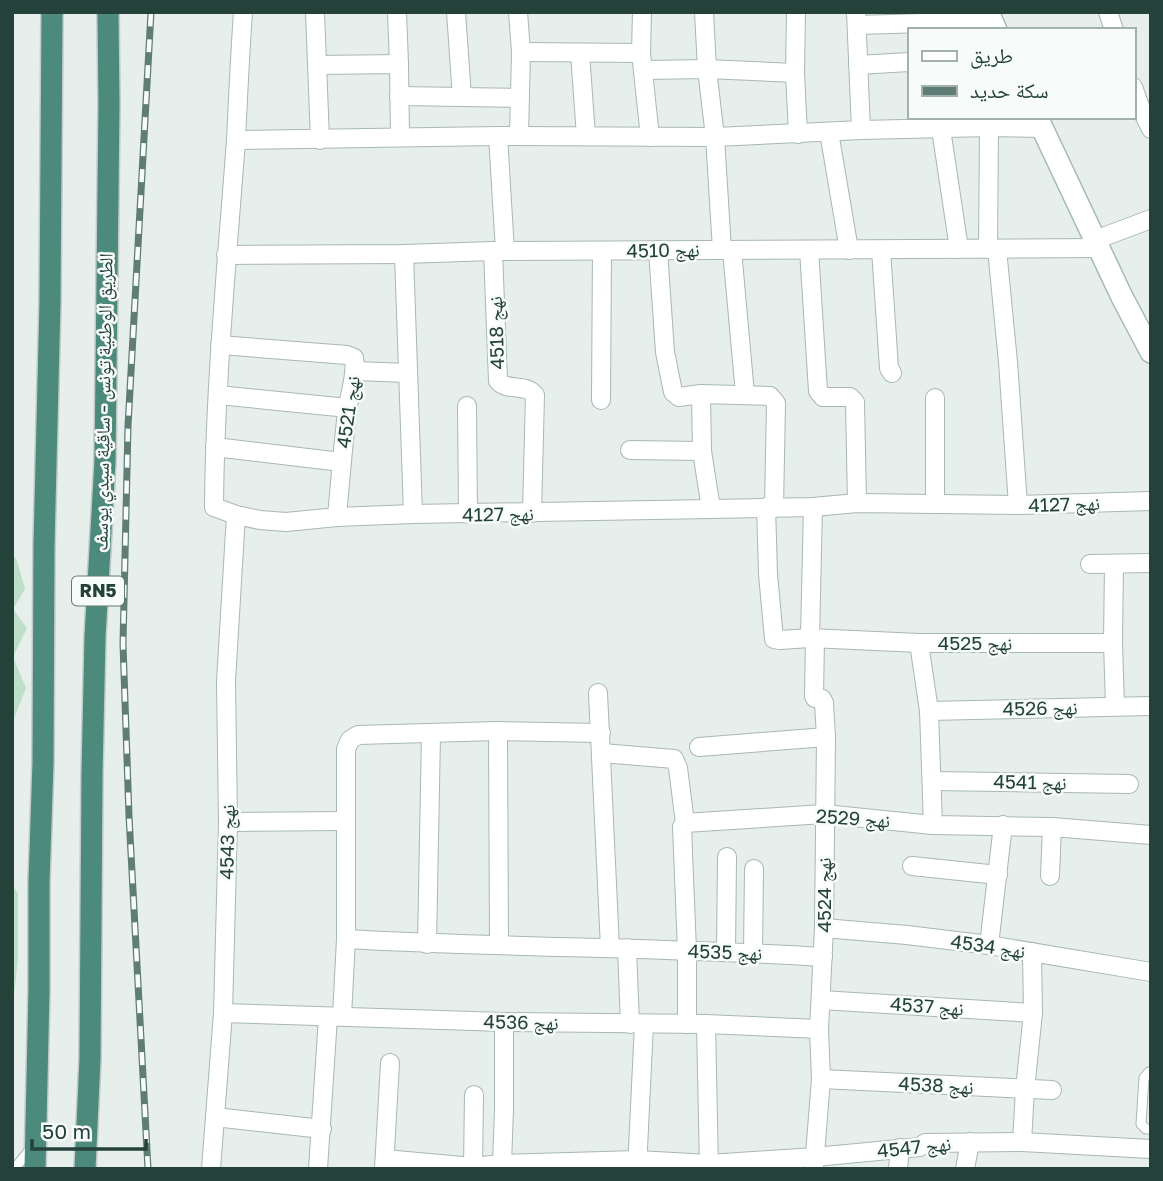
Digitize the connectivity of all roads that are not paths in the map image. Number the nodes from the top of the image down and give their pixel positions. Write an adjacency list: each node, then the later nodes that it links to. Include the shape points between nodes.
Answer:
1 (52, 12): 146 (highway, RN5)
2 (108, 12): 158 (highway, الطريق الوطنية تونس - ساقية سيدي يوسف / RN5, via 105,461 95,637)
3 (243, 12): 41 (street)
4 (315, 12): 18 (street)
5 (397, 12): 17 (street)
6 (456, 12): 24 (street)
7 (518, 12): 13 (street)
8 (642, 12): 15 (street)
9 (704, 12): 20 (street)
10 (796, 12): 21 (street)
11 (856, 19): 12 (street); 19 (street)
12 (992, 21)
13 (521, 52): 14 (street); 25 (street)
14 (580, 53): 15 (street); 36 (street)
15 (642, 61): 20 (street); 37 (street)
16 (908, 62): 19 (street)
17 (399, 64): 18 (street); 23 (street)
18 (318, 65): 40 (street)
19 (858, 65): 31 (street)
20 (707, 69): 21 (street); 39 (street)
21 (795, 73): 33 (street)
22 (1135, 92): 26 (street)
23 (399, 96): 24 (street); 38 (street)
24 (462, 97): 25 (street)
25 (520, 98): 35 (street)
26 (1142, 109): 30 (street)
27 (1039, 123): 28 (street); 43 (main road)
28 (989, 127): 29 (street); 45 (street)
29 (941, 129): 31 (street); 44 (street)
30 (1151, 129)
31 (861, 130): 32 (street)
32 (829, 132): 33 (street); 49 (street)
33 (798, 134): 39 (street)
34 (498, 136): 35 (street); 38 (street); 51 (street, نهج 4518)
35 (519, 136): 36 (street)
36 (586, 136): 37 (street)
37 (650, 136): 39 (street)
38 (400, 137): 40 (street)
39 (715, 137): 47 (street)
40 (320, 139): 41 (street)
41 (236, 141): 54 (street)
42 (1151, 219): 43 (street, نهج 4510)
43 (1097, 244): 45 (street, نهج 4510); 56 (main road)
44 (959, 249): 45 (street, نهج 4510); 50 (street, نهج 4510)
45 (993, 249): 74 (street, via 1008,362)
46 (658, 250): 47 (street, نهج 4510); 52 (street, نهج 4510); 60 (street, via 665,352 673,392 680,397)
47 (727, 250): 48 (street, نهج 4510); 61 (street)
48 (808, 250): 49 (street, نهج 4510); 72 (street, via 818,391 823,397 854,399)
49 (849, 250): 50 (street, نهج 4510)
50 (881, 250): 59 (street)
51 (499, 251): 52 (street, نهج 4510); 53 (street, نهج 4510); 78 (street, نهج 4518, via 498,381 506,387 530,389 535,395)
52 (602, 251): 64 (street)
53 (404, 254): 54 (street, نهج 4510); 58 (street)
54 (226, 255): 55 (street)
55 (220, 345): 57 (street, نهج 4521, via 347,355 354,358); 62 (street)
56 (1151, 352)
57 (355, 371): 58 (street); 66 (street, نهج 4521)
58 (408, 373): 79 (street)
59 (892, 373)
60 (701, 394): 61 (street); 69 (street)
61 (746, 394): 76 (street, via 770,396 776,403)
62 (218, 395): 66 (street); 67 (street)
63 (935, 398): 73 (street)
64 (601, 400)
65 (467, 406): 80 (street)
66 (348, 408): 70 (street, نهج 4521)
67 (215, 447): 70 (street); 81 (street, via 214,507)
68 (630, 450): 69 (street)
69 (702, 451): 77 (street)
70 (341, 462): 82 (street, نهج 4521)
71 (1151, 501): 74 (street, نهج 4127)
72 (857, 503): 73 (street, نهج 4127); 75 (street, نهج 4127)
73 (935, 505): 74 (street, نهج 4127)
74 (1018, 505)
75 (813, 506): 76 (street, نهج 4127); 86 (street)
76 (770, 508): 77 (street, نهج 4127); 86 (street, نهج 4525, via 768,574 775,639)
77 (711, 509): 78 (street, نهج 4127)
78 (533, 513): 80 (street, نهج 4127)
79 (413, 514): 80 (street, نهج 4127); 82 (street, نهج 4127)
80 (468, 514)
81 (236, 515): 82 (street, نهج 4127, via 286,522); 103 (street, نهج 4543, via 226,681)
82 (337, 517)
83 (1151, 563): 85 (street)
84 (1090, 564): 85 (street)
85 (1114, 565): 88 (street)
86 (813, 638): 87 (street, نهج 4525); 96 (street, نهج 4524, via 814,696 824,703)
87 (919, 643): 88 (street, نهج 4525); 92 (street)
88 (1112, 643): 90 (street)
89 (598, 694): 94 (street)
90 (1115, 706): 91 (street, نهج 4526); 92 (street, نهج 4526)
91 (1151, 706)
92 (929, 711): 99 (street)
93 (498, 731): 94 (street); 95 (street); 117 (street)
94 (601, 733): 98 (street)
95 (430, 734): 102 (street, via 358,735 351,740 345,749); 116 (street)
96 (826, 737): 97 (street); 101 (street, نهج 4524)
97 (699, 747)
98 (602, 753): 104 (street, via 674,759); 119 (street)
99 (932, 781): 100 (street, نهج 4541); 105 (street)
100 (1129, 784)
101 (824, 814): 104 (street, نهج 2529); 105 (street, نهج 2529); 114 (street, نهج 4524)
102 (345, 821): 103 (street); 115 (street)
103 (228, 822): 127 (street, نهج 4543)
104 (685, 823): 120 (street)
105 (933, 825): 106 (street, نهج 2529)
106 (1003, 825): 107 (street, نهج 2529); 112 (street)
107 (1052, 827): 108 (street, نهج 2529); 113 (street)
108 (1151, 835)
109 (727, 858): 121 (street)
110 (912, 866): 112 (street)
111 (754, 869): 123 (street)
112 (998, 875): 118 (street)
113 (1050, 876)
114 (824, 928): 118 (street, نهج 4534); 124 (street, نهج 4524)
115 (346, 939): 116 (street, نهج 4535); 129 (street)
116 (427, 944): 117 (street, نهج 4535)
117 (499, 945): 119 (street, نهج 4535)
118 (989, 945): 122 (street, نهج 4534)
119 (619, 948): 120 (street, نهج 4535); 131 (street)
120 (687, 951): 121 (street, نهج 4535); 132 (street)
121 (726, 951): 123 (street, نهج 4535)
122 (1032, 952): 125 (street, نهج 4534); 128 (street)
123 (753, 953): 124 (street, نهج 4535)
124 (823, 957): 126 (street, نهج 4524)
125 (1151, 972)
126 (821, 1000): 128 (street, نهج 4537); 134 (street, نهج 4524)
127 (223, 1013): 129 (street, نهج 4536); 141 (street, نهج 4543)
128 (1033, 1013): 138 (street)
129 (335, 1017): 130 (street, نهج 4536); 142 (street)
130 (504, 1022): 131 (street, نهج 4536); 151 (street)
131 (637, 1024): 132 (street, نهج 4536); 152 (street)
132 (687, 1024): 133 (street, نهج 4536)
133 (706, 1024): 134 (street, نهج 4536); 154 (street)
134 (819, 1029): 137 (street, نهج 4524)
135 (390, 1063): 150 (street, نهج 4547)
136 (1151, 1073): 143 (lane, via 1144,1078 1141,1124)
137 (821, 1079): 138 (street, نهج 4538); 149 (street, نهج 4524)
138 (1025, 1089): 139 (street, نهج 4538); 145 (street)
139 (1052, 1090)
140 (474, 1095): 155 (street)
141 (215, 1116): 142 (street); 159 (street, نهج 4543)
142 (322, 1129): 160 (street)
143 (1151, 1129)
144 (970, 1142): 145 (street, نهج 4547); 147 (street, نهج 4547); 162 (street)
145 (1022, 1142): 148 (street, نهج 4547)
146 (36, 1143): 156 (lane); 157 (highway, RN5)
147 (900, 1148): 149 (street, نهج 4547); 161 (street)
148 (1151, 1149)
149 (814, 1163): 154 (street, نهج 4547)
150 (384, 1164): 155 (street, نهج 4547)
151 (502, 1164): 153 (street, نهج 4547); 155 (street, نهج 4547)
152 (638, 1165): 153 (street, نهج 4547); 154 (street, نهج 4547)
153 (555, 1166)
154 (709, 1167)
155 (473, 1168)
156 (14, 1169)
157 (35, 1169)
158 (85, 1169)
159 (211, 1169)
160 (318, 1169)
161 (898, 1169)
162 (965, 1169)

